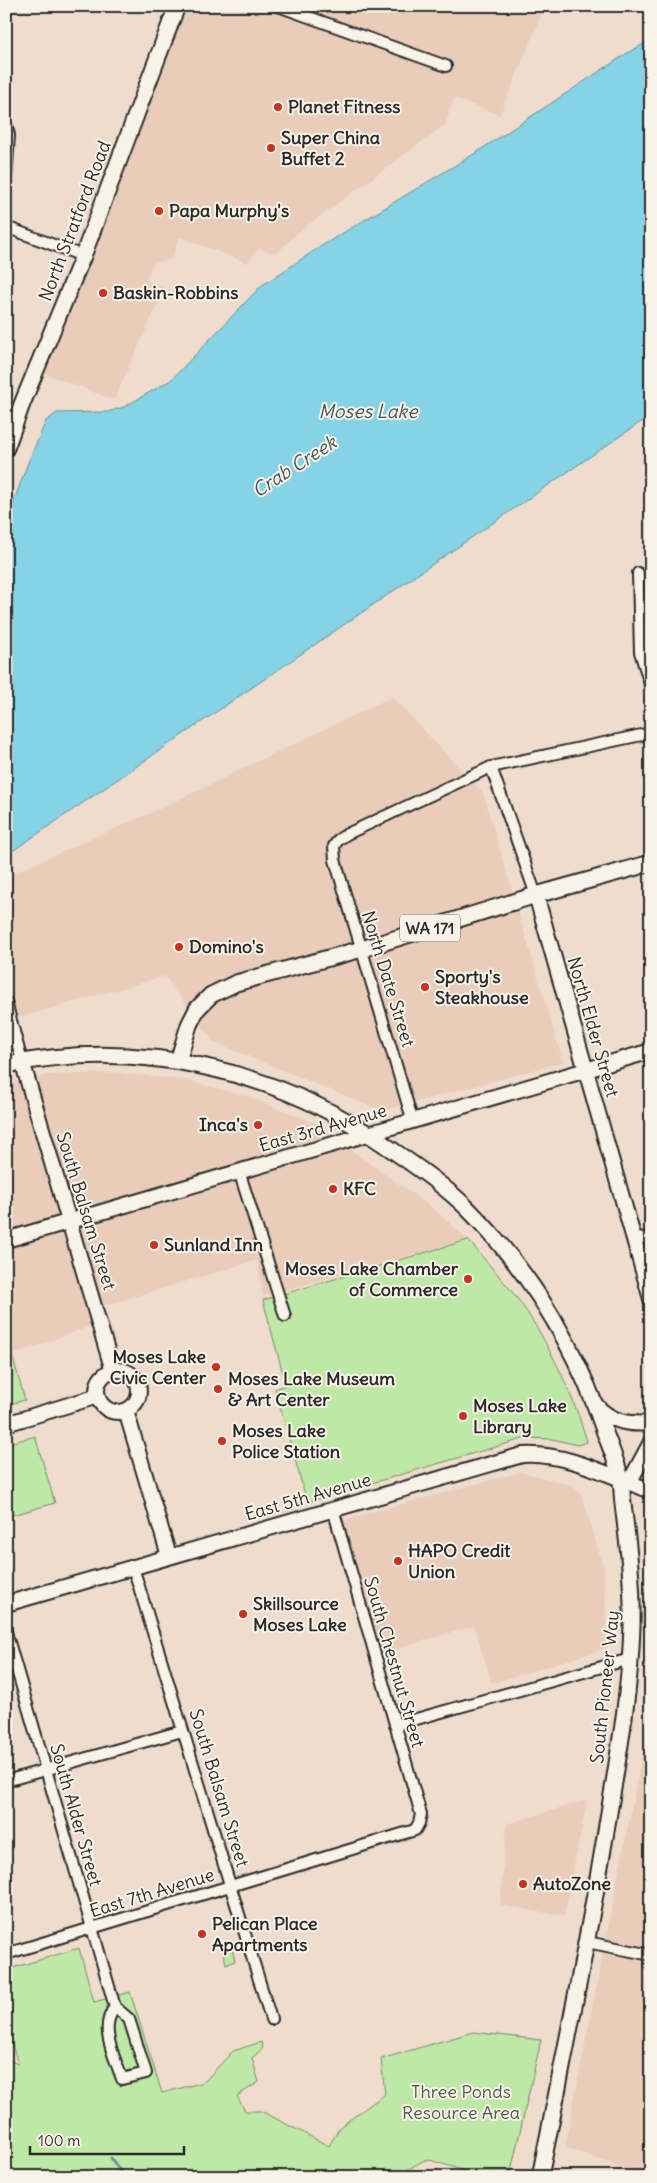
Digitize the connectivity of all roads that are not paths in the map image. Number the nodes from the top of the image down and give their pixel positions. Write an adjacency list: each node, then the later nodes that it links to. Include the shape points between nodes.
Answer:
1 (177, 6): 7 (main road, North Stratford Road)
2 (278, 6): 3 (street)
3 (446, 66)
4 (6, 124): 5 (street, via 9,135)
5 (6, 182)
6 (6, 228): 7 (street)
7 (83, 256): 8 (main road, North Stratford Road)
8 (6, 448)
9 (638, 573): 10 (street, via 640,652)
10 (651, 687)
11 (651, 733): 12 (street)
12 (491, 767): 14 (street, North Elder Street); 15 (street, North Date Street, via 338,840 334,846 335,860)
13 (651, 863): 14 (main road, WA 171)
14 (536, 895): 15 (main road, WA 171); 21 (main road, North Elder Street)
15 (362, 949): 19 (main road, WA 171, via 236,983 211,995 197,1009 188,1025); 22 (street, North Date Street)
16 (6, 1002): 18 (street)
17 (651, 1050): 21 (main road, East 3rd Avenue)
18 (22, 1061): 19 (main road, South Pioneer Way, via 113,1054); 20 (main road, South Pioneer Way); 25 (main road, South Balsam Street)
19 (178, 1061): 23 (main road, South Pioneer Way, via 255,1079 333,1112)
20 (6, 1064)
21 (585, 1069): 22 (main road, East 3rd Avenue); 28 (main road, North Elder Street)
22 (413, 1122): 23 (main road, East 3rd Avenue)
23 (369, 1133): 24 (main road, East 3rd Avenue); 33 (main road, South Pioneer Way, via 457,1199 527,1277 569,1346)
24 (239, 1171): 25 (main road, East 3rd Avenue); 30 (street)
25 (70, 1222): 27 (main road, East 3rd Avenue); 31 (main road, South Balsam Street)
26 (651, 1236): 28 (street)
27 (6, 1240)
28 (635, 1240): 29 (main road, North Elder Street)
29 (651, 1299)
30 (285, 1316)
31 (113, 1371): 32 (main road, via 98,1383); 34 (main road, via 125,1372 138,1385 135,1403)
32 (98, 1396): 34 (main road, via 108,1410); 36 (main road)
33 (595, 1404): 35 (main road, via 605,1414 625,1423); 38 (main road, South Pioneer Way)
34 (126, 1411): 41 (main road)
35 (651, 1423)
36 (6, 1424)
37 (651, 1442): 38 (main road)
38 (625, 1481): 39 (main road, East 5th Avenue); 40 (main road, East 5th Avenue, via 564,1459 522,1455); 45 (main road, South Pioneer Way, via 632,1592)
39 (651, 1491)
40 (333, 1509): 41 (main road, East 5th Avenue); 46 (street, South Chestnut Street)
41 (169, 1556): 42 (main road, East 5th Avenue)
42 (133, 1567): 43 (main road, East 5th Avenue); 47 (street, South Balsam Street)
43 (6, 1604)
44 (6, 1632): 48 (street, South Alder Street)
45 (630, 1659): 46 (street); 53 (main road, South Pioneer Way, via 621,1738)
46 (395, 1725): 50 (street, South Chestnut Street, via 421,1814)
47 (182, 1731): 48 (street); 51 (street, South Balsam Street)
48 (46, 1770): 49 (street); 52 (street, South Alder Street)
49 (6, 1782)
50 (419, 1824): 51 (street, East 7th Avenue, via 415,1830)
51 (230, 1887): 52 (street, East 7th Avenue); 57 (street, South Balsam Street)
52 (92, 1929): 54 (street, East 7th Avenue); 56 (street, South Alder Street)
53 (588, 1942): 55 (street); 58 (main road, South Pioneer Way)
54 (6, 1954)
55 (651, 1954)
56 (114, 2008): 56 (street, via 130,2019 146,2074 122,2079 106,2030 108,2016)
57 (272, 2019)
58 (540, 2177)

